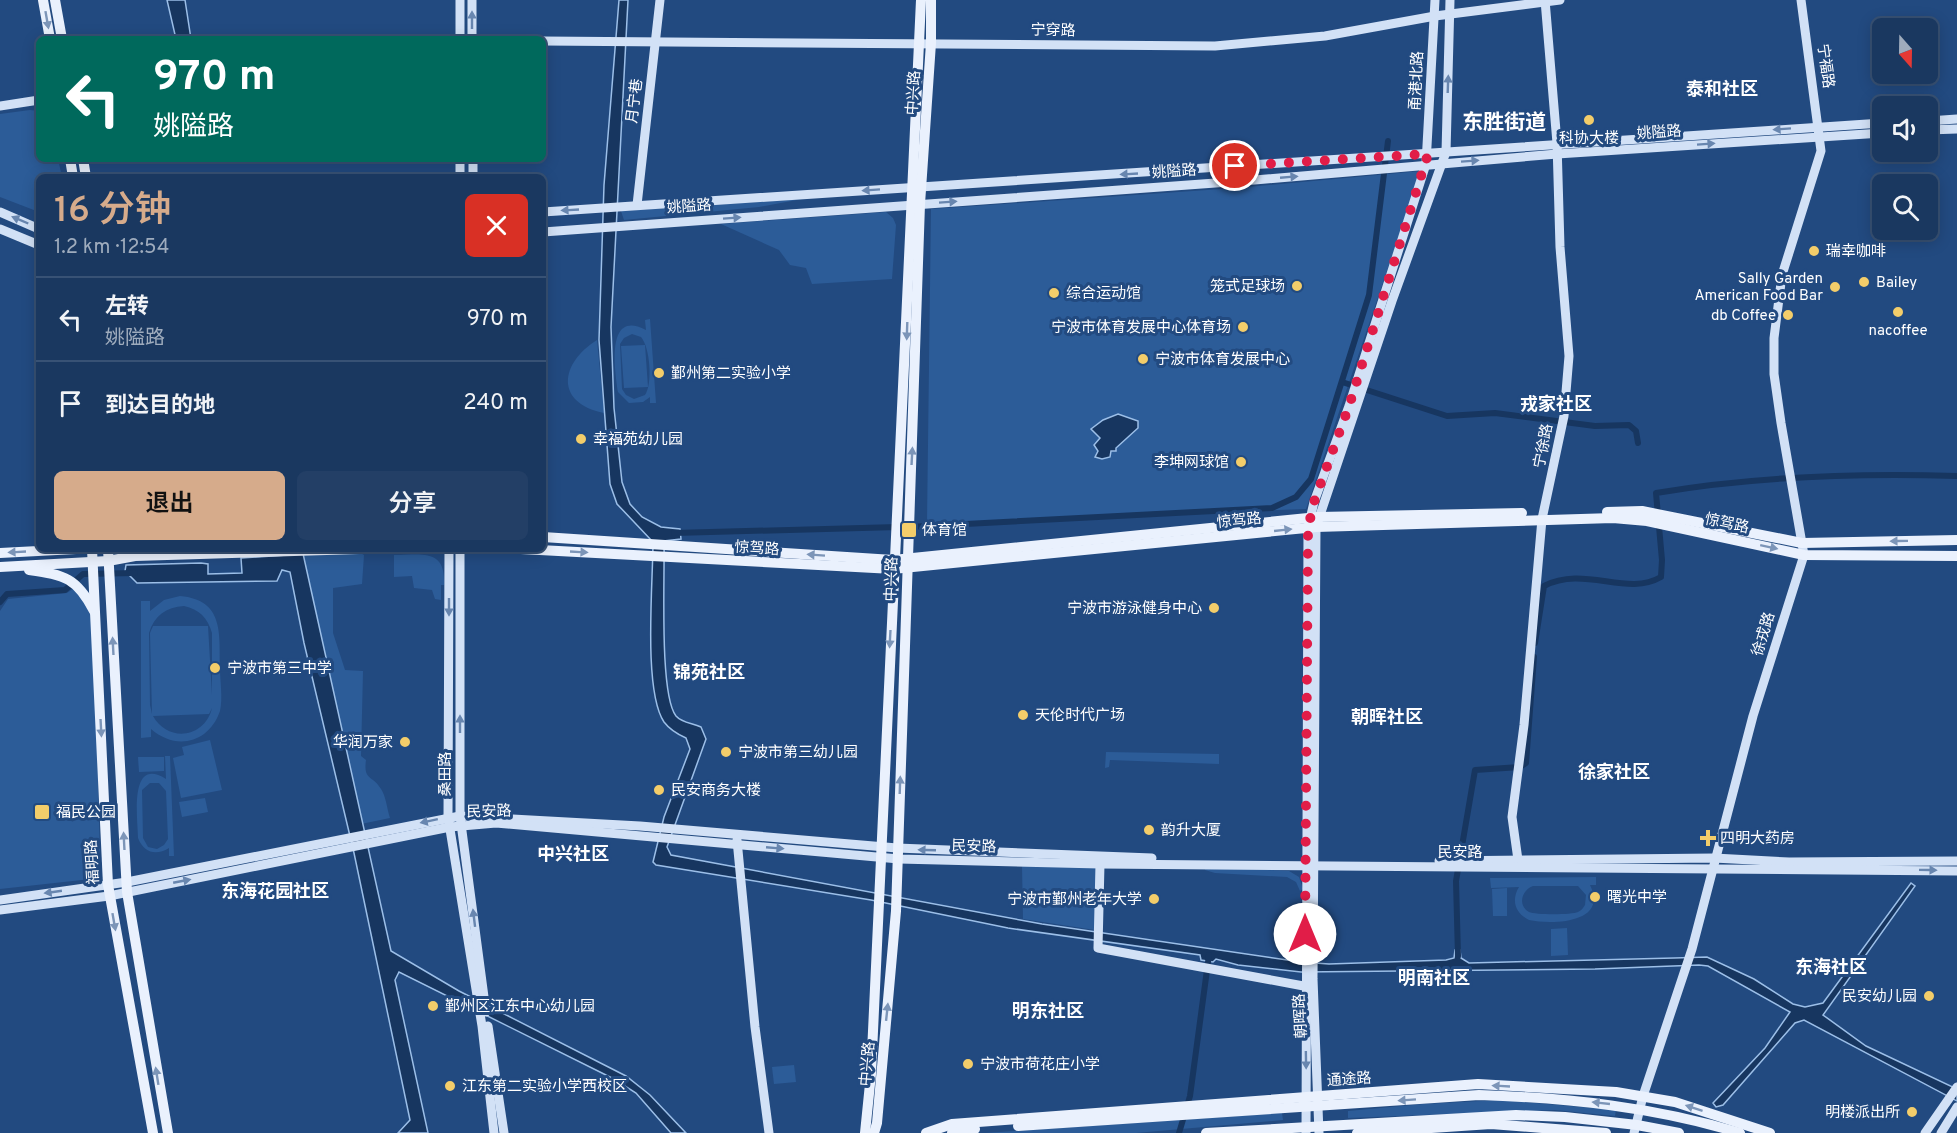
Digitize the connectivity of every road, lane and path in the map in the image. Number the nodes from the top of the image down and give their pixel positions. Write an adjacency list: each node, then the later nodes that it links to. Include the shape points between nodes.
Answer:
1 (44, 0): 15 (main road, one-way to 15)
2 (55, 0): 16 (main road)
3 (460, 0): 17 (main road)
4 (472, 0): 18 (main road, one-way to 4)
5 (660, 0): 20 (main road, 月宁巷)
6 (921, 0): 21 (main road, 中兴路)
7 (931, 0): 21 (main road, 中兴路)
8 (1435, 0): 14 (main road, 甬港北路)
9 (1450, 0): 13 (main road)
10 (1560, 0): 12 (main road, 宁穿路)
11 (1801, 0): 29 (main road, 宁福路)
12 (1546, 1): 13 (main road, 宁穿路); 31 (main road, 宁徐路)
13 (1450, 15): 14 (main road, 宁穿路); 32 (main road, one-way to 13)
14 (1435, 16): 21 (main road, 宁穿路, via 1325,36 1207,47); 33 (main road, 甬港北路)
15 (50, 36)
16 (61, 36)
17 (460, 36)
18 (472, 36)
19 (546, 41): 20 (main road, 宁穿路)
20 (656, 41): 21 (main road, 宁穿路); 39 (main road, 月宁巷)
21 (926, 43): 37 (main road, 中兴路)
22 (36, 100): 23 (main road)
23 (0, 106)
24 (1957, 119): 25 (main road)
25 (1938, 120)
26 (1872, 124): 29 (main road, 姚隘路)
27 (1957, 129): 28 (main road)
28 (1938, 130)
29 (1819, 132): 30 (main road, 姚隘路); 31 (main road, 姚隘路, one-way to 31); 34 (main road, 姚隘路, one-way to 29); 51 (main road, 徐戎路, via 1819,163 1782,275 1774,338 1774,374)
30 (1872, 133)
31 (1557, 143): 32 (main road, 姚隘路); 34 (main road, 宁徐路)
32 (1446, 152): 33 (main road, 姚隘路); 35 (main road)
33 (1428, 154): 36 (main road, 甬港北路); 37 (main road, 姚隘路, one-way to 37)
34 (1557, 154): 35 (main road, 姚隘路, one-way to 34); 47 (main road, 宁徐路, via 1569,356 1564,416)
35 (1443, 163): 36 (main road, 姚隘路); 46 (main road, 朝晖路)
36 (1426, 164): 38 (main road, 姚隘路, one-way to 36); 46 (main road, 朝晖路)
37 (917, 187): 38 (main road, 中兴路); 39 (main road, 姚隘路, one-way to 39)
38 (916, 204): 44 (main road, 姚隘路, one-way to 38); 62 (main road, 中兴路, one-way to 38); 63 (main road, 中兴路, one-way to 63)
39 (637, 205): 41 (main road, 姚隘路, one-way to 41)
40 (0, 212): 42 (main road, one-way to 40)
41 (546, 212)
42 (36, 228)
43 (0, 229): 45 (main road)
44 (546, 232)
45 (36, 244)
46 (1362, 381): 48 (main road, 朝晖路)
47 (1543, 516): 48 (main road, 惊驾路); 51 (main road, 惊驾路, via 1647,517); 72 (main road, 宁徐路, via 1512,817)
48 (1313, 522): 62 (main road, 惊驾路); 76 (main road, 朝晖路)
49 (546, 537): 63 (main road, 惊驾路, one-way to 49)
50 (1957, 540): 51 (main road, 惊驾路, one-way to 51)
51 (1803, 549): 59 (main road, 惊驾路); 74 (main road, 徐戎路)
52 (546, 550): 63 (main road, 惊驾路, one-way to 63)
53 (36, 551): 58 (main road, one-way to 58)
54 (92, 552): 61 (main road, 福明路)
55 (253, 552): 60 (main road)
56 (449, 552): 67 (main road, 桑田路, one-way to 67)
57 (460, 552): 66 (main road, 桑田路, one-way to 57)
58 (0, 553)
59 (1957, 556)
60 (108, 557): 61 (main road); 79 (main road, one-way to 60)
61 (93, 562): 64 (main road); 65 (main road, 福明路)
62 (907, 563): 63 (main road, 惊驾路); 71 (main road, 中兴路, one-way to 62)
63 (893, 564): 70 (main road, 中兴路, one-way to 70)
64 (2, 567): 65 (main road, via 55,574 78,585)
65 (95, 615): 80 (main road, 福明路, one-way to 80)
66 (461, 821): 67 (main road, 民安路); 68 (main road, 民安路, via 651,837); 68 (main road, 民安路, via 654,827); 84 (main road, 桑田路, one-way to 66)
67 (449, 822): 79 (main road, 民安路); 84 (main road, 桑田路)
68 (677, 834): 69 (main road, 民安路)
69 (737, 839): 70 (main road, 民安路); 101 (main road)
70 (880, 852): 71 (main road, 民安路); 96 (main road, 中兴路)
71 (897, 853): 75 (main road, 民安路); 76 (main road, 民安路, one-way to 71); 96 (main road, 中兴路, one-way to 71, via 896,911)
72 (1518, 860): 74 (main road, 民安路); 77 (main road, 民安路)
73 (1957, 861): 74 (main road, 民安路)
74 (1713, 863): 77 (main road, 民安路); 78 (main road, 民安路, one-way to 78); 87 (main road, 徐戎路, via 1683,979)
75 (1100, 864): 76 (main road, 民安路); 83 (main road, via 1098,947)
76 (1309, 864): 77 (main road, 民安路); 83 (main road, 朝晖路)
77 (1471, 864)
78 (1957, 871)
79 (127, 887): 80 (main road, 民安路); 98 (main road, one-way to 79)
80 (109, 890): 81 (main road, 民安路, one-way to 81); 82 (main road, 民安路); 97 (main road, 福明路, one-way to 97)
81 (0, 900)
82 (0, 910)
83 (1309, 983): 88 (main road, 朝晖路); 89 (main road, 朝晖路, one-way to 89)
84 (480, 996): 85 (main road)
85 (485, 1026): 99 (main road); 100 (main road)
86 (1956, 1089): 110 (main road)
87 (1643, 1096): 88 (main road, 通途路, one-way to 88, via 1478,1084); 92 (main road, 徐戎路); 109 (main road, 通途路, one-way to 87, via 1675,1102)
88 (1319, 1101): 89 (main road, 通途路); 92 (main road, 通途路, one-way to 88, via 1550,1097 1479,1095); 94 (main road, 朝晖路)
89 (1306, 1102): 91 (main road, 通途路); 93 (main road, 朝晖路)
90 (1957, 1108): 111 (main road)
91 (1201, 1109): 102 (main road, 通途路, via 1175,1107 952,1124); 103 (main road, 通途路, via 1164,1117)
92 (1640, 1110): 95 (main road, 徐戎路); 108 (main road, 通途路)
93 (1306, 1129): 94 (main road); 104 (main road)
94 (1319, 1129): 95 (main road, via 1516,1115 1565,1117)
95 (1635, 1129): 107 (main road)
96 (870, 1130)
97 (153, 1133)
98 (168, 1133)
99 (494, 1133)
100 (504, 1133)
101 (769, 1133)
102 (926, 1133)
103 (952, 1133)
104 (1206, 1133)
105 (1357, 1133): 106 (main road, via 1491,1124)
106 (1606, 1133)
107 (1678, 1133)
108 (1740, 1133)
109 (1770, 1133)
110 (1925, 1133)
111 (1941, 1133)

